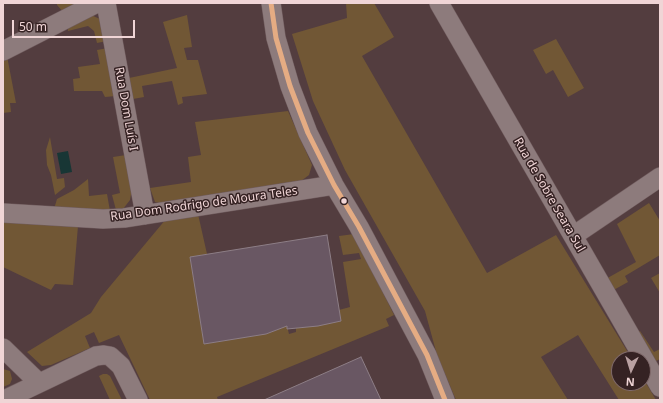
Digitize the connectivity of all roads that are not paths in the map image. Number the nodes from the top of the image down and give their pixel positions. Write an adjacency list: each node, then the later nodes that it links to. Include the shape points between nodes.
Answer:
1 (97, 3): 5 (street)
2 (106, 3): 9 (street, Rua Dom Luís I)
3 (271, 3): 7 (street, via 276,38 290,86 308,133)
4 (439, 3): 10 (street, Rua de Sobre Seara Sul)
5 (3, 51)
6 (660, 177): 10 (street)
7 (334, 185): 9 (street, Rua Dom Rodrigo de Moura Teles); 16 (street, via 424,350)
8 (3, 213): 9 (street, Rua Dom Rodrigo de Moura Teles, via 103,219)
9 (145, 215)
10 (573, 236): 13 (street, Rua de Sobre Seara Sul)
11 (3, 348): 12 (street)
12 (39, 383): 14 (street); 15 (street, via 96,356 110,356 121,366)
13 (660, 387)
14 (4, 400)
15 (138, 400)
16 (445, 400)

